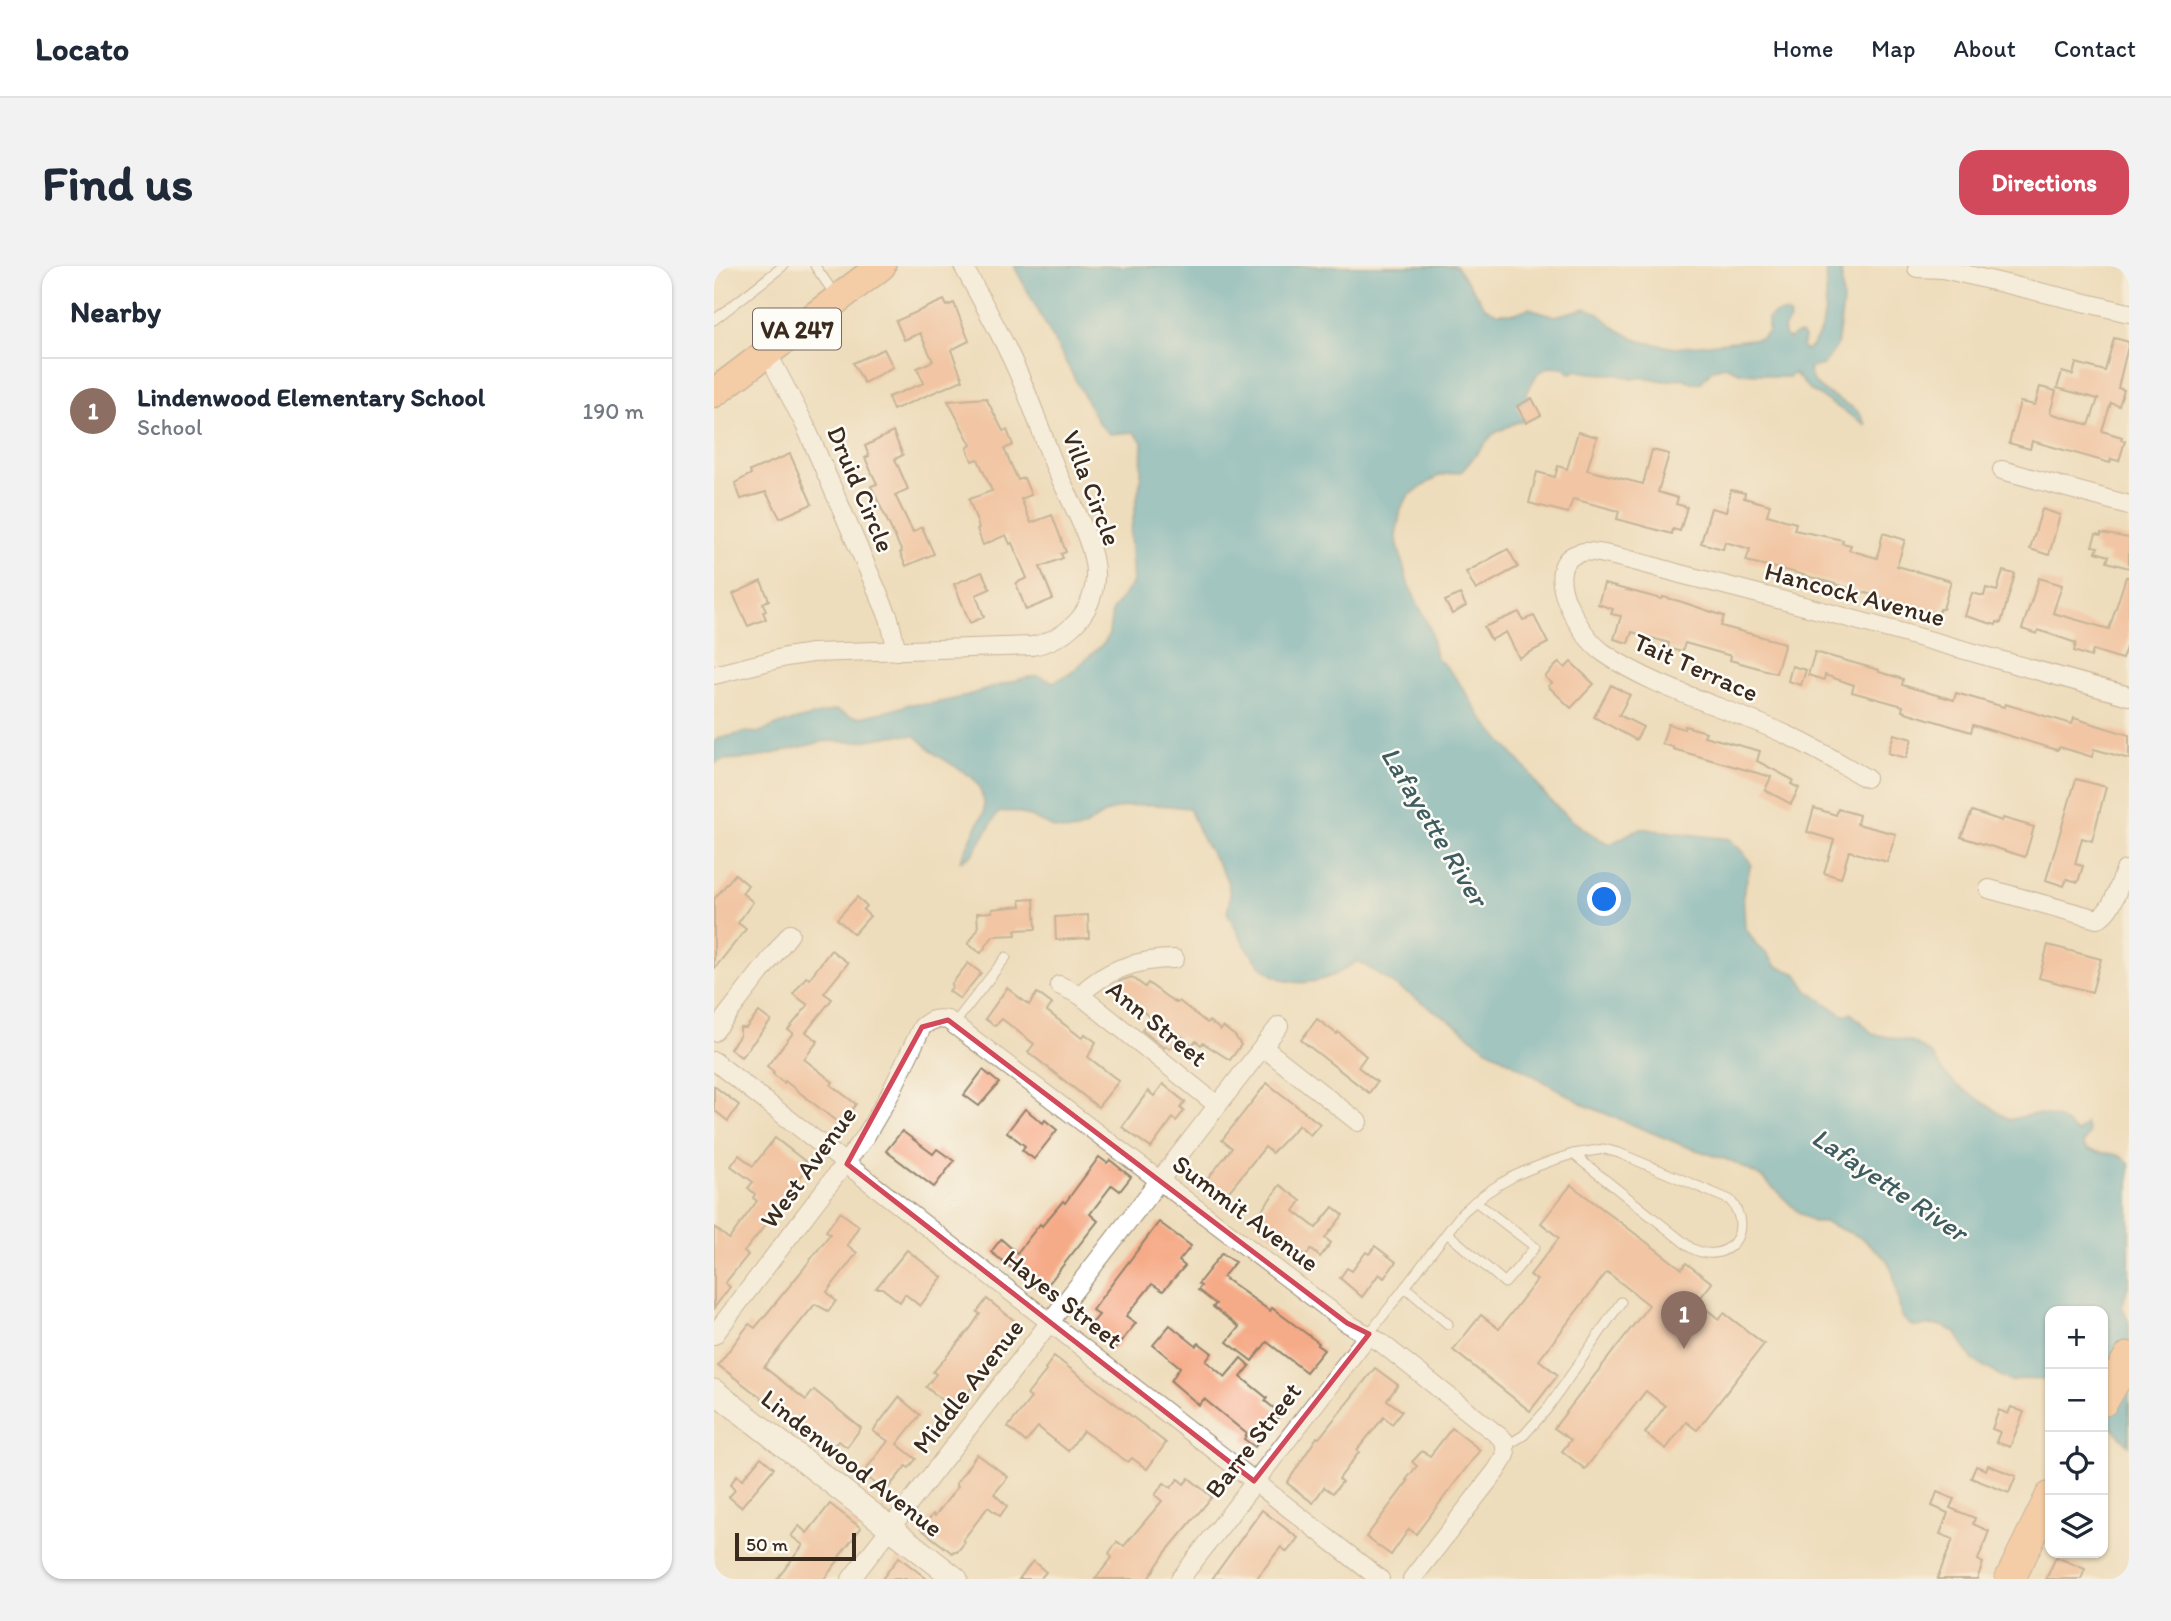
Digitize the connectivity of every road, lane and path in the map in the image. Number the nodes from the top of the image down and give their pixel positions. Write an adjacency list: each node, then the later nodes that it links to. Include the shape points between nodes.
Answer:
1 (783, 266): 8 (lane)
2 (815, 266): 6 (lane)
3 (881, 266): 6 (main road, VA 247)
4 (963, 266): 14 (street, Villa Circle, via 1025,388 1086,537 1094,565 1093,591 1072,628 1047,643)
5 (1917, 268): 7 (street, via 1943,269)
6 (838, 298): 9 (main road, VA 247)
7 (2129, 313)
8 (714, 320)
9 (767, 352): 10 (main road, VA 247); 14 (street, Druid Circle, via 805,425 889,618)
10 (714, 393)
11 (2001, 470): 12 (street)
12 (2129, 505)
13 (1567, 560): 16 (street, Hancock Avenue, via 1590,551); 17 (street, Tait Terrace, via 1560,586 1584,633 1601,651 1644,677 1788,735)
14 (897, 651): 15 (street, Villa Circle, via 812,653)
15 (714, 675)
16 (2129, 696)
17 (1866, 778)
18 (2128, 869): 19 (street, via 2111,906 2097,919)
19 (1989, 889)
20 (790, 934): 28 (street)
21 (1006, 957): 26 (lane)
22 (1175, 960): 24 (street, Ann Street, via 1134,964 1105,975)
23 (1059, 985): 24 (street)
24 (1080, 995): 31 (street, Ann Street)
25 (930, 1020): 26 (street, Summit Avenue); 34 (street, West Avenue)
26 (954, 1024): 35 (street, Summit Avenue)
27 (1279, 1026): 29 (street, Middle Avenue)
28 (714, 1032)
29 (1263, 1047): 31 (street, Middle Avenue); 32 (street)
30 (714, 1061): 34 (street, Hayes Street)
31 (1217, 1105): 35 (street, Middle Avenue)
32 (1358, 1122)
33 (1573, 1154): 33 (lane, via 1592,1150 1619,1153 1730,1200 1740,1216 1737,1239 1719,1253 1700,1253); 36 (lane, via 1515,1174)
34 (847, 1164): 40 (street, Hayes Street); 43 (street, West Avenue)
35 (1159, 1180): 40 (street, Middle Avenue); 42 (street, Summit Avenue, via 1346,1323)
36 (1475, 1201): 37 (lane); 37 (lane, via 1535,1247 1512,1274 1504,1283)
37 (1447, 1233): 38 (lane)
38 (1405, 1287): 41 (lane); 42 (lane)
39 (1621, 1301): 47 (lane, via 1548,1408 1524,1435)
40 (1051, 1323): 48 (street, Hayes Street); 50 (street, Middle Avenue)
41 (1448, 1324)
42 (1369, 1334): 47 (street, Summit Avenue, via 1499,1433); 48 (street, Barre Street)
43 (714, 1335)
44 (2129, 1357): 46 (highway)
45 (714, 1391): 50 (street, Lindenwood Avenue)
46 (2108, 1393)
47 (1506, 1446): 55 (street, via 1499,1465)
48 (1254, 1481): 53 (street, Barre Street); 54 (street, Hayes Street)
49 (2045, 1507): 56 (highway)
50 (890, 1527): 51 (street, Middle Avenue); 52 (street, Lindenwood Avenue)
51 (851, 1579)
52 (956, 1579)
53 (1180, 1579)
54 (1380, 1579)
55 (1412, 1579)
56 (2010, 1579)

